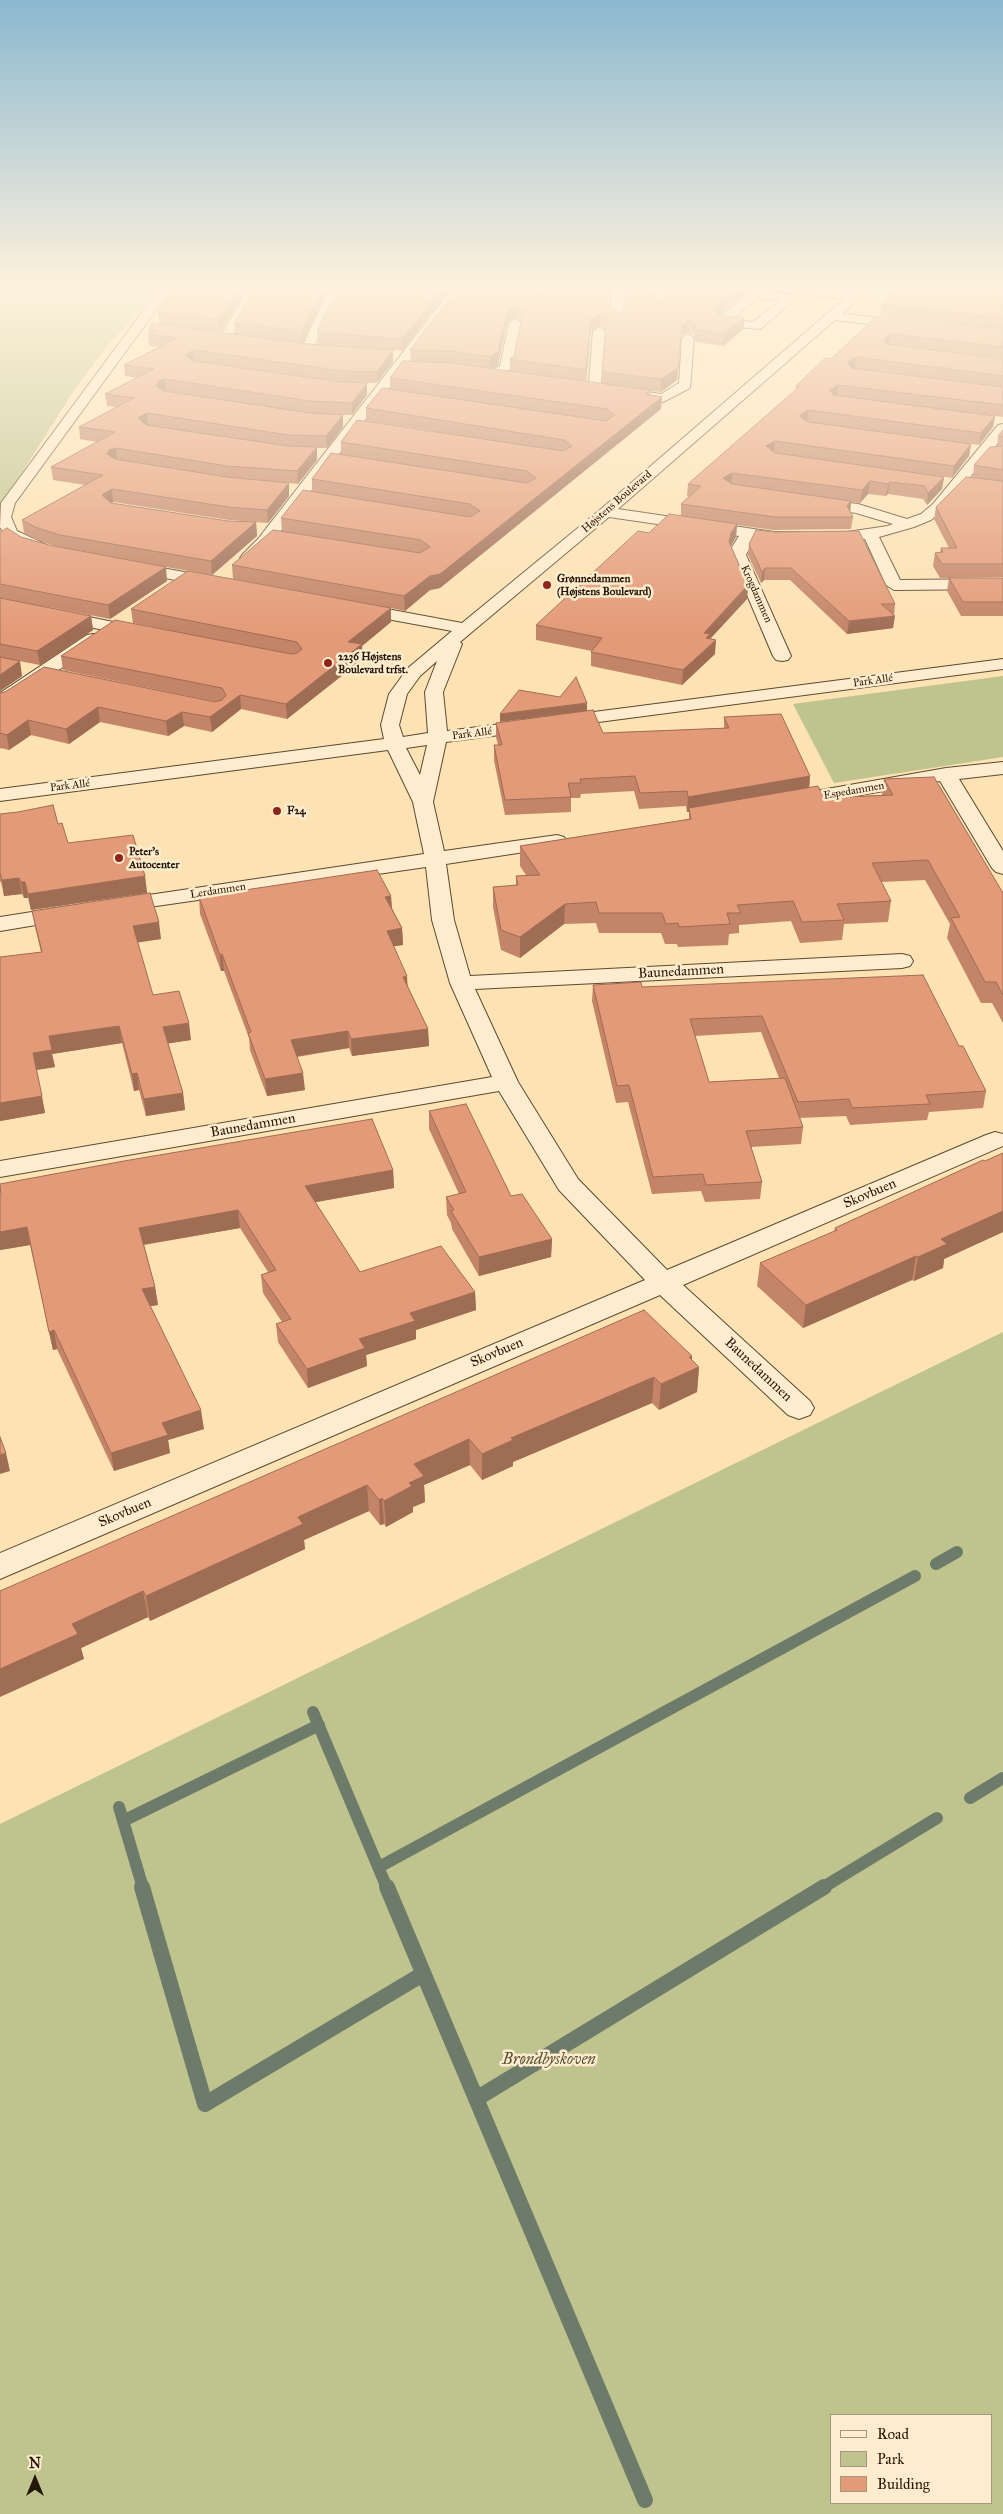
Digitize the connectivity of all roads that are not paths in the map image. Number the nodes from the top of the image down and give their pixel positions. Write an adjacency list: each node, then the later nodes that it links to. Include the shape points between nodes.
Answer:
1 (83, 401): 27 (street, via 8,503 3,517 11,534 30,545)
2 (372, 401): 6 (street)
3 (734, 401): 23 (street, Højstens Boulevard)
4 (338, 420): 6 (street)
5 (987, 421): 7 (street)
6 (356, 423): 8 (street); 14 (street)
7 (1003, 423)
8 (374, 428)
9 (1003, 428): 11 (street)
10 (964, 450): 11 (street)
11 (984, 452): 13 (street); 17 (street)
12 (314, 454): 14 (street)
13 (1003, 455)
14 (330, 457): 15 (street); 20 (street)
15 (348, 462)
16 (937, 483): 17 (street)
17 (958, 484): 18 (street); 24 (street, via 938,507)
18 (977, 484)
19 (285, 489): 20 (street)
20 (301, 493): 21 (street); 29 (street, via 233,576 216,583)
21 (318, 499)
22 (802, 501): 24 (street, via 858,509)
23 (606, 512): 25 (street); 36 (street, Højstens Boulevard)
24 (909, 524): 26 (street)
25 (750, 534): 26 (street, via 799,538); 38 (street, Krogdammen, via 738,555)
26 (870, 534): 30 (street, via 894,585)
27 (58, 554)
28 (113, 564): 29 (street)
29 (186, 578): 31 (street)
30 (1003, 584)
31 (170, 589)
32 (0, 604): 35 (street)
33 (342, 606): 36 (street)
34 (128, 616): 35 (street)
35 (112, 627): 37 (street); 41 (street)
36 (461, 634): 44 (street, Højstens Boulevard, via 434,692); 45 (street, Højstens Boulevard, via 414,672 398,694 390,725)
37 (159, 636)
38 (782, 656)
39 (1003, 664): 44 (street, Park Allé)
40 (17, 668): 41 (street)
41 (42, 673): 42 (street); 43 (street)
42 (62, 677)
43 (0, 701)
44 (438, 738): 45 (street, Park Allé); 49 (street, Baunedammen)
45 (395, 744): 48 (street, Park Allé); 49 (street, Baunedammen)
46 (1003, 768): 47 (street, Espedammen)
47 (946, 774): 50 (street, Espedammen); 53 (street)
48 (0, 795)
49 (423, 802): 52 (street, Baunedammen)
50 (773, 805)
51 (580, 837): 52 (street)
52 (435, 857): 54 (street, Lerdammen); 56 (street, Baunedammen, via 443,920)
53 (1003, 868)
54 (0, 924)
55 (902, 961): 56 (street, Baunedammen)
56 (461, 983): 57 (street, Baunedammen)
57 (506, 1082): 59 (street, Baunedammen); 60 (street, Baunedammen, via 568,1184)
58 (995, 1140): 60 (street, Skovbuen)
59 (0, 1169)
60 (664, 1283): 61 (street, Baunedammen); 62 (street, Skovbuen)
61 (799, 1408)
62 (0, 1567)

